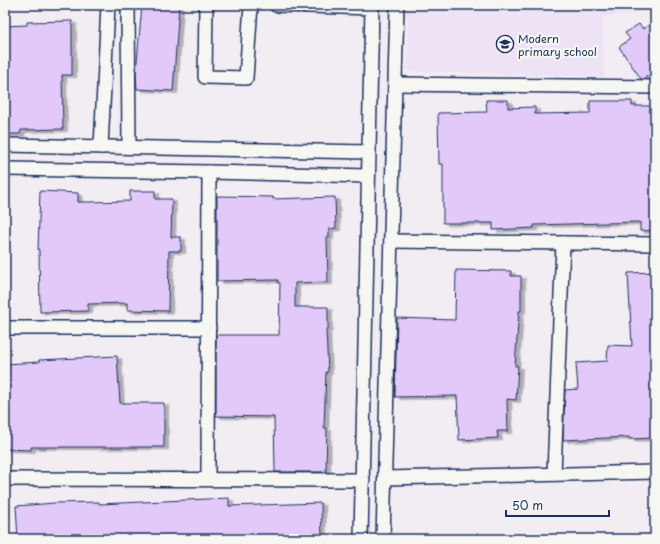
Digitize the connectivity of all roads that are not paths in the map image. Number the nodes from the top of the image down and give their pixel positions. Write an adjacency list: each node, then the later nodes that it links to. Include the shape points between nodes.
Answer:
1 (108, 5): 11 (street)
2 (128, 5): 12 (street)
3 (206, 5): 4 (street, via 205,77 246,78)
4 (251, 5)
5 (276, 5): 7 (street)
6 (397, 5): 8 (street)
7 (372, 6): 13 (street)
8 (395, 84): 9 (street); 17 (street)
9 (655, 87)
10 (5, 145): 11 (street)
11 (101, 147): 12 (street)
12 (129, 147): 13 (street)
13 (369, 152): 16 (street)
14 (5, 169): 15 (street)
15 (209, 172): 16 (street); 21 (street)
16 (368, 176): 27 (street)
17 (391, 241): 18 (street); 24 (street)
18 (563, 243): 19 (street); 23 (street)
19 (655, 244)
20 (5, 328): 21 (street)
21 (209, 328): 26 (street)
22 (655, 472): 23 (street)
23 (554, 474): 24 (street)
24 (385, 478): 29 (street)
25 (5, 479): 26 (street)
26 (208, 479): 27 (street)
27 (363, 480): 28 (street)
28 (361, 539)
29 (384, 539)

